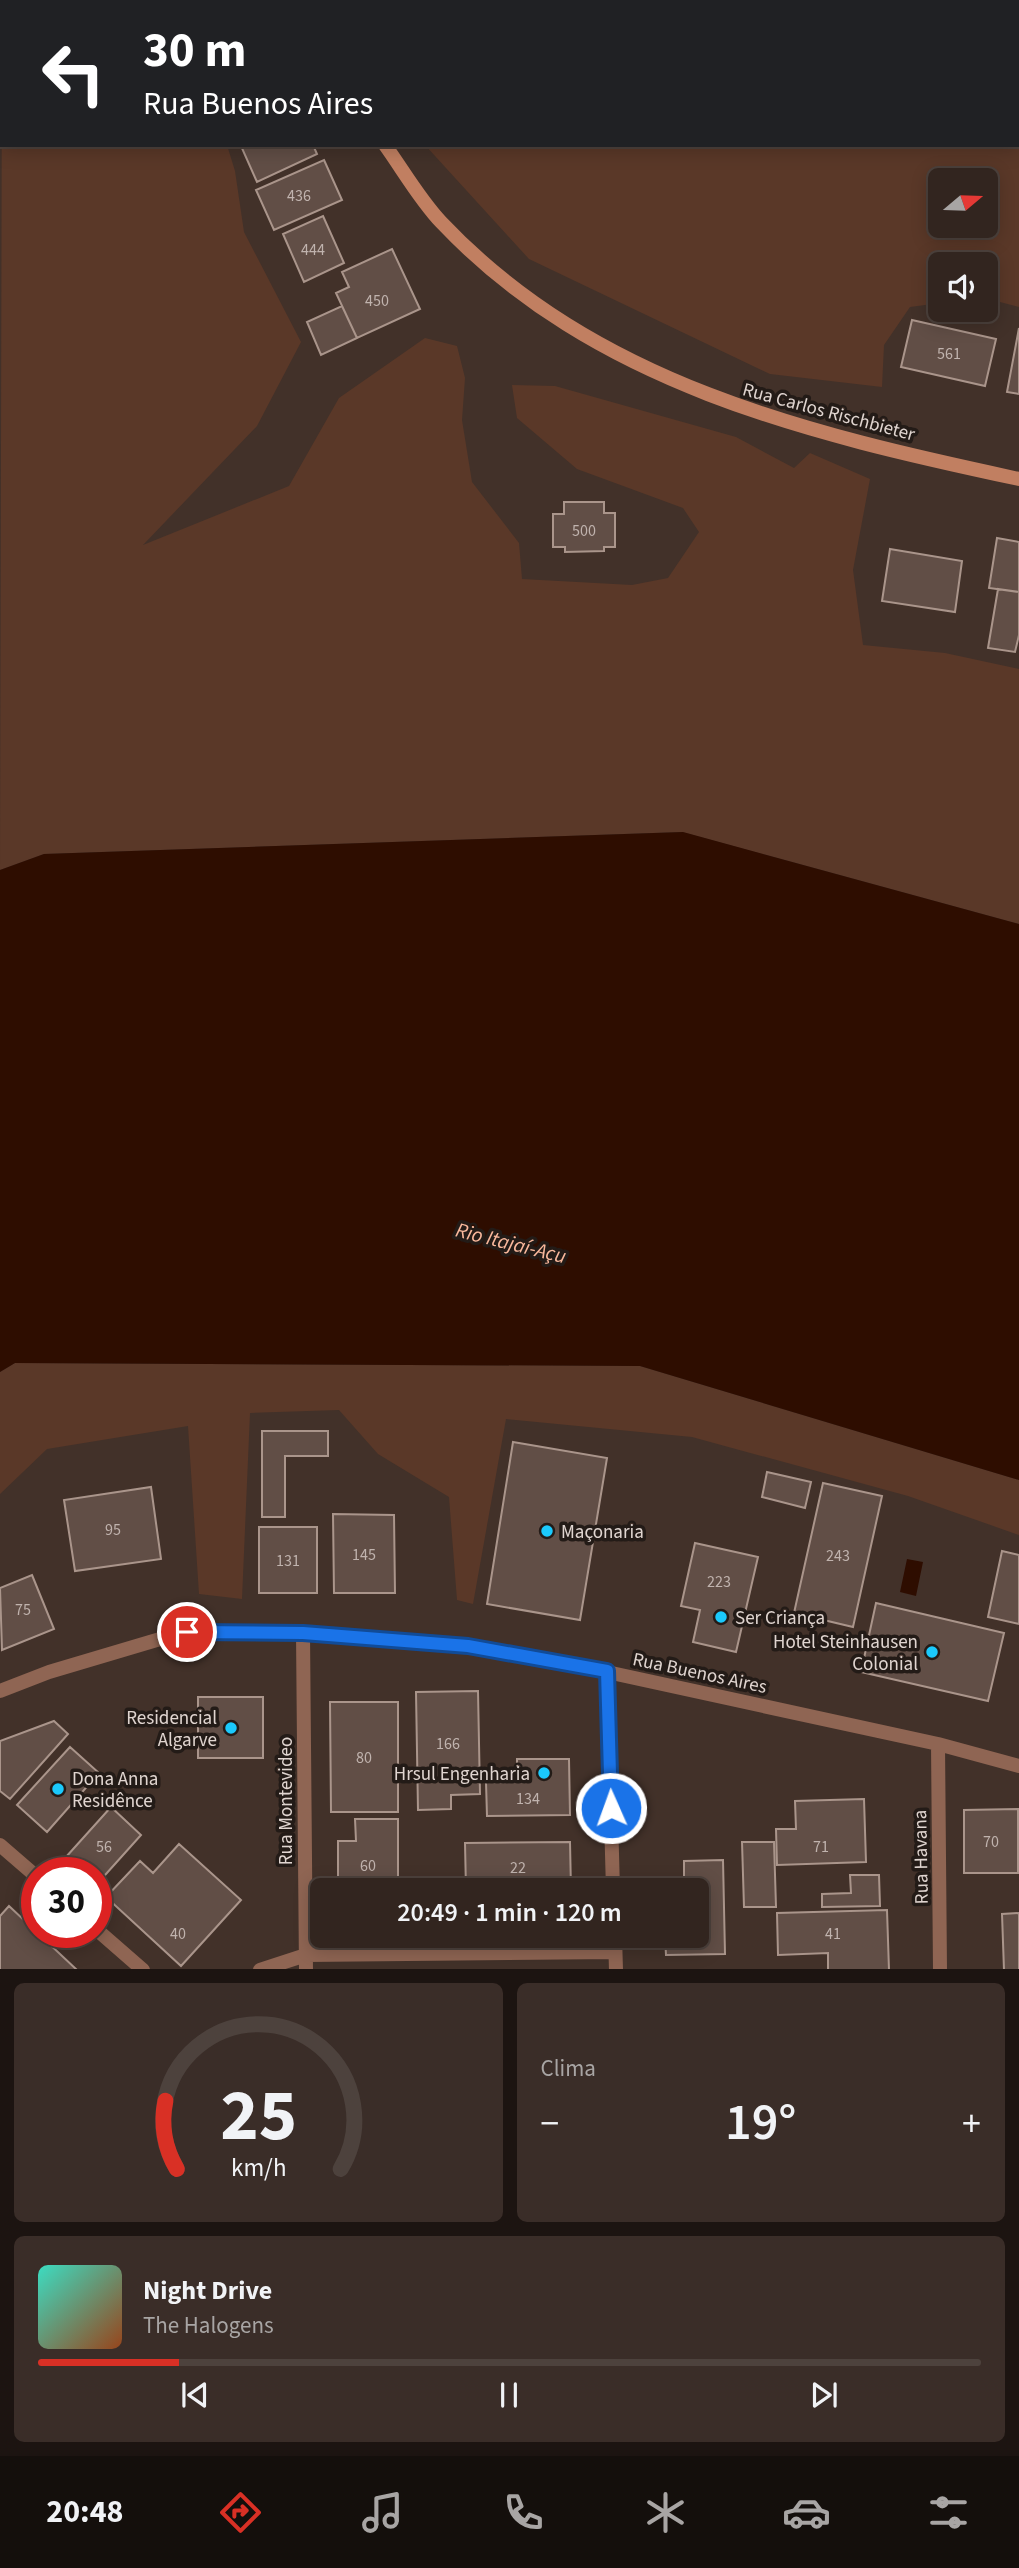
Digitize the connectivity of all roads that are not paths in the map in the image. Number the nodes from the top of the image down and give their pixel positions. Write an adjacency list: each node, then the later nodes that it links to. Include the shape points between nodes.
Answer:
1 (385, 147): 2 (street, Rua Carlos Rischbieter, via 439,220 477,258 509,286 604,348 750,412)
2 (1019, 479)
3 (303, 1633): 4 (street, Rua Buenos Aires, via 468,1646); 5 (street, Rua Buenos Aires, via 187,1632); 14 (street, Rua Montevideo)
4 (607, 1671): 6 (street, Rua Buenos Aires); 10 (street)
5 (0, 1691)
6 (938, 1744): 7 (street, Rua Buenos Aires); 18 (street, Rua Havana)
7 (1019, 1766)
8 (0, 1845): 9 (street)
9 (21, 1863)
10 (614, 1878)
11 (112, 1943): 15 (street)
12 (615, 1948): 13 (street)
13 (615, 1952): 14 (street); 17 (street)
14 (306, 1962): 16 (street)
15 (143, 1969)
16 (260, 1969)
17 (616, 1969)
18 (940, 1969)

